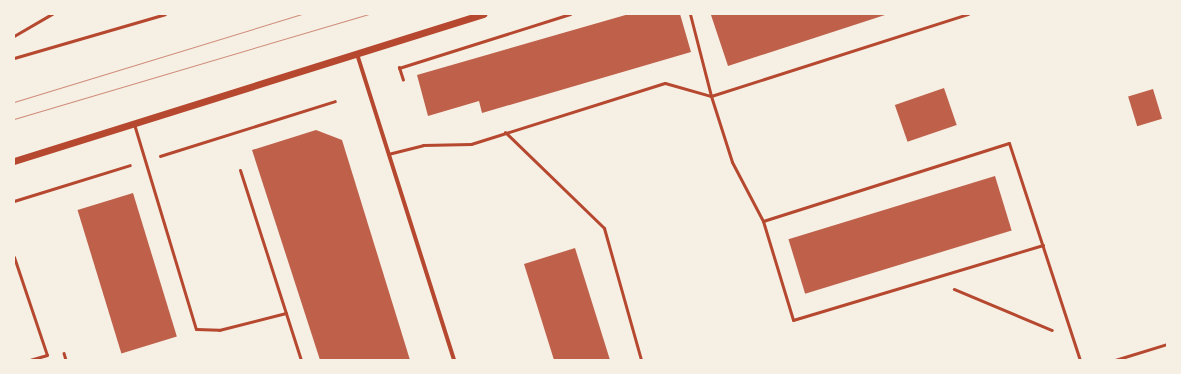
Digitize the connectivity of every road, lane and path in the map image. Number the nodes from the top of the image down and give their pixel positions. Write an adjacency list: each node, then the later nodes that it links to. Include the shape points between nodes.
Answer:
1 (52, 14): 7 (path)
2 (165, 14): 9 (lane)
3 (484, 14): 8 (street)
4 (570, 14): 10 (path, via 399,68)
5 (690, 14): 11 (lane)
6 (968, 14): 11 (lane)
7 (14, 36)
8 (356, 54): 13 (street); 15 (street)
9 (14, 58)
10 (403, 80)
11 (711, 96): 14 (lane, via 665,83); 20 (lane, via 732,162)
12 (335, 101): 16 (path)
13 (134, 124): 16 (lane); 17 (street)
14 (505, 132): 15 (lane, via 471,144 423,145); 30 (lane, via 604,228)
15 (388, 154): 29 (street)
16 (145, 160): 19 (path); 24 (lane, via 196,329 219,330)
17 (14, 161)
18 (240, 170): 24 (lane)
19 (14, 201)
20 (763, 221): 21 (lane, via 1009,143); 23 (lane, via 793,320)
21 (1043, 246): 23 (lane); 25 (lane)
22 (14, 257): 27 (lane, via 47,355)
23 (931, 279): 25 (path, via 1058,333)
24 (286, 313): 28 (lane)
25 (1071, 329): 31 (lane)
26 (1167, 344): 32 (lane)
27 (30, 360)
28 (301, 360)
29 (454, 360)
30 (641, 360)
31 (1080, 360)
32 (1115, 360)

